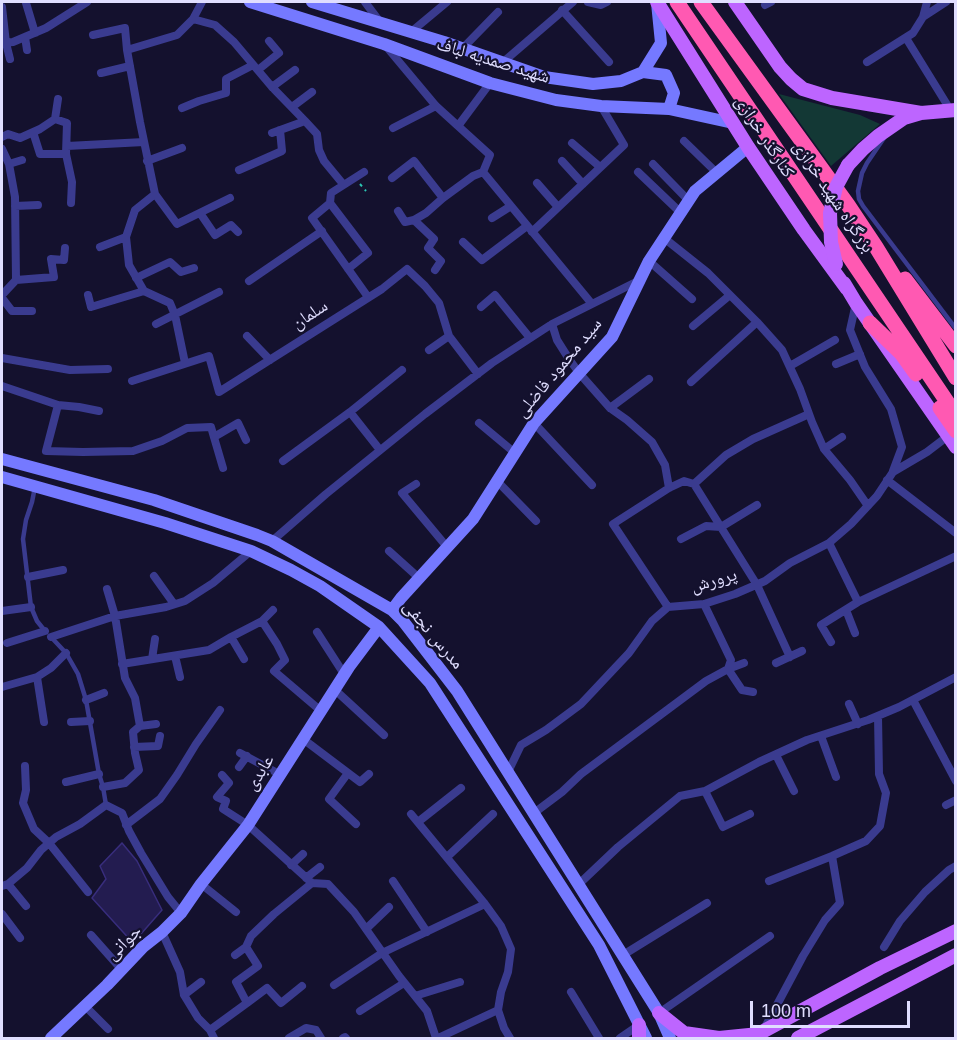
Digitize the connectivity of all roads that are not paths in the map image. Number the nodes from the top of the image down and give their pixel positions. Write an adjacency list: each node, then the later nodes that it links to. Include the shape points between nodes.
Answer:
1 (87, 2): 25 (street)
2 (202, 2): 22 (street)
3 (249, 2): 26 (main road, شهید صمدیه لباف)
4 (312, 2): 20 (main road, شهید صمدیه لباف)
5 (365, 2): 23 (street)
6 (447, 2): 24 (street)
7 (573, 2): 18 (street)
8 (588, 2): 9 (street)
9 (607, 2)
10 (657, 2): 43 (main road, via 661,42); 58 (main road, کنارگذر خرازی)
11 (677, 2): 163 (highway, بزرگراه شهید خرازی)
12 (702, 2): 93 (highway, بزرگراه شهید خرازی)
13 (735, 2): 55 (main road, via 780,67 803,89 832,98)
14 (927, 2): 21 (street)
15 (946, 2): 21 (street)
16 (26, 3): 25 (street)
17 (2, 7): 31 (street)
18 (562, 10): 37 (street); 39 (street)
19 (498, 12): 33 (street)
20 (355, 15): 23 (main road, شهید صمدیه لباف); 26 (main road)
21 (923, 16): 29 (street)
22 (193, 19): 35 (street, via 177,35); 41 (street, via 215,25)
23 (381, 23): 24 (main road, شهید صمدیه لباف)
24 (411, 32): 33 (main road, شهید صمدیه لباف)
25 (35, 33): 28 (street)
26 (348, 33): 32 (main road, شهید صمدیه لباف)
27 (93, 35): 35 (street, via 125,28)
28 (25, 37): 31 (street); 34 (street)
29 (906, 38): 38 (street); 54 (street)
30 (269, 41): 41 (street, via 279,53)
31 (4, 43): 36 (street)
32 (384, 44): 45 (main road, شهید صمدیه لباف); 49 (street)
33 (462, 49): 39 (main road, شهید صمدیه لباف)
34 (27, 50)
35 (127, 50): 40 (street)
36 (10, 59)
37 (609, 62)
38 (867, 62)
39 (502, 63): 43 (main road, شهید صمدیه لباف, via 544,77 593,84 621,81)
40 (130, 66): 44 (street); 65 (street)
41 (256, 68): 46 (street); 52 (street, via 226,79 225,93)
42 (296, 70): 46 (street)
43 (644, 72): 53 (main road, via 666,75 674,93)
44 (101, 73)
45 (490, 82): 50 (main road, شهید صمدیه لباف, via 556,100); 59 (street)
46 (272, 87): 51 (street)
47 (312, 92): 51 (street)
48 (58, 99): 56 (street)
49 (436, 106): 59 (street); 61 (street)
50 (601, 106): 53 (main road, شهید صمدیه لباف); 76 (street, via 624,145)
51 (291, 107): 57 (street)
52 (182, 108)
53 (669, 109): 58 (main road, شهید صمدیه لباف)
54 (953, 111): 55 (main road)
55 (921, 113): 60 (main road)
56 (55, 119): 62 (street); 69 (street, via 68,123)
57 (305, 121): 77 (street, via 276,132 282,151); 85 (street, via 317,134 324,161)
58 (733, 123): 67 (main road, کنارگذر خرازی)
59 (458, 126): 79 (street, via 489,156)
60 (893, 126): 118 (main road, bridge, via 862,149 836,187 830,213 831,242); 136 (lane, via 862,173 859,199)
61 (393, 129)
62 (33, 132): 63 (street, via 20,138 8,134); 69 (street, via 40,154)
63 (2, 137)
64 (684, 141): 81 (street)
65 (144, 142): 69 (street); 72 (street)
66 (572, 143): 76 (street)
67 (748, 147): 81 (main road, سید محمود فاضلی); 118 (main road, کنارگذر خرازی)
68 (182, 148): 72 (street)
69 (67, 150): 90 (street, via 72,182)
70 (2, 153): 74 (street)
71 (22, 160): 74 (street)
72 (147, 161): 86 (street)
73 (562, 162): 84 (street)
74 (9, 164): 94 (street)
75 (652, 164): 89 (street)
76 (600, 167): 84 (street)
77 (239, 170)
78 (364, 172): 85 (street)
79 (483, 172): 88 (street); 95 (street)
80 (638, 172): 99 (street)
81 (717, 173): 89 (main road, سید محمود فاضلی)
82 (392, 178): 88 (street, via 414,160)
83 (537, 183): 96 (street)
84 (583, 183): 96 (street)
85 (343, 184): 91 (street, via 332,193)
86 (155, 194): 98 (street, via 177,224); 105 (street, via 135,210)
87 (230, 198): 98 (street)
88 (443, 198): 101 (street)
89 (689, 201): 99 (main road, سید محمود فاضلی)
90 (70, 203)
91 (330, 203): 103 (street, via 312,218); 112 (street, via 368,254)
92 (38, 205): 94 (street)
93 (848, 205): 141 (highway); 154 (highway, بزرگراه شهید خرازی)
94 (15, 206): 115 (street)
95 (511, 206): 100 (street); 102 (street)
96 (558, 207): 102 (street)
97 (398, 211): 101 (street, via 405,222)
98 (200, 213): 104 (street, via 215,236 231,225)
99 (681, 213): 106 (main road, سید محمود فاضلی)
100 (492, 218)
101 (414, 220): 113 (street, via 434,239 428,248 441,261)
102 (530, 229): 107 (street, via 482,260); 127 (street)
103 (322, 231): 112 (street); 117 (street)
104 (238, 232)
105 (126, 237): 108 (street); 114 (street, via 129,265)
106 (664, 238): 110 (main road, سید محمود فاضلی); 122 (street)
107 (463, 242)
108 (100, 247)
109 (65, 249): 115 (street, via 64,260 51,259 54,277)
110 (649, 261): 116 (main road, سید محمود فاضلی); 125 (street)
111 (194, 268): 114 (street, via 181,272 170,262)
112 (348, 269): 124 (street)
113 (435, 270)
114 (136, 278): 119 (street)
115 (16, 280): 123 (street)
116 (640, 280): 127 (street); 152 (main road, سید محمود فاضلی, via 612,337)
117 (249, 281)
118 (847, 289): 126 (main road)
119 (144, 291): 121 (street, via 91,307); 130 (street, via 170,303)
120 (219, 292): 130 (street)
121 (88, 295)
122 (730, 295): 131 (street); 135 (street)
123 (2, 296): 129 (street, via 12,311)
124 (368, 297): 138 (street, سلمان, via 407,268 439,303); 145 (street, سلمان)
125 (692, 298)
126 (856, 303): 132 (main road); 143 (street, via 850,330)
127 (592, 304): 134 (street)
128 (481, 307): 139 (street, via 495,295)
129 (32, 311)
130 (175, 315): 133 (street); 146 (street)
131 (757, 322): 148 (street, via 782,350); 156 (street)
132 (870, 323): 168 (highway, via 902,353)
133 (156, 324)
134 (552, 324): 139 (street); 152 (street, via 557,340)
135 (693, 326)
136 (956, 329)
137 (247, 336): 145 (street)
138 (449, 336): 142 (street); 151 (street, سلمان)
139 (530, 338): 151 (street)
140 (835, 340): 148 (street)
141 (956, 346)
142 (429, 350)
143 (860, 354): 147 (street); 176 (street, via 891,409 902,447)
144 (2, 358): 149 (street, via 70,370)
145 (270, 360): 146 (street, سلمان, via 219,392 209,356)
146 (185, 363): 155 (street, سلمان)
147 (836, 364)
148 (790, 366): 162 (street)
149 (108, 369)
150 (402, 370): 161 (street)
151 (478, 374): 171 (street)
152 (580, 374): 159 (street); 165 (main road, سید محمود فاضلی)
153 (649, 378): 159 (street)
154 (956, 378)
155 (132, 381)
156 (691, 382)
157 (2, 386): 158 (street)
158 (58, 405): 160 (street); 166 (street, via 46,451 134,451 187,428 211,428)
159 (610, 408): 185 (street, via 652,441 665,465)
160 (99, 411)
161 (350, 412): 171 (street); 174 (street)
162 (809, 414): 170 (street); 181 (street, via 726,455)
163 (956, 415)
164 (479, 423): 172 (street)
165 (534, 423): 172 (main road, سید محمود فاضلی); 182 (street)
166 (214, 437): 169 (street, via 238,423); 175 (street)
167 (842, 437): 170 (street)
168 (953, 438): 176 (street, پرورش)
169 (246, 440)
170 (824, 449): 187 (street)
171 (380, 450): 193 (street)
172 (515, 453): 179 (main road, سید محمود فاضلی)
173 (2, 459): 184 (main road, مدرس نجفی)
174 (283, 461)
175 (223, 468)
176 (893, 472): 178 (street, پرورش)
177 (2, 477): 183 (main road, مدرس نجفی)
178 (887, 480): 187 (street, پرورش); 191 (street)
179 (497, 481): 189 (street); 195 (main road, سید محمود فاضلی, via 473,519)
180 (416, 484): 195 (street, via 402,493)
181 (694, 484): 185 (street, via 684,481); 190 (street)
182 (592, 485)
183 (35, 487): 188 (main road, مدرس نجفی); 201 (lane, via 23,539)
184 (110, 488): 188 (main road); 193 (main road, مدرس نجفی)
185 (669, 488): 209 (street, via 613,524)
186 (757, 505): 190 (street)
187 (868, 506): 194 (street, پرورش)
188 (106, 507): 197 (main road, مدرس نجفی)
189 (536, 521)
190 (721, 527): 192 (street, via 706,526); 203 (street)
191 (956, 533)
192 (681, 539)
193 (272, 541): 212 (main road, مدرس نجفی)
194 (829, 543): 203 (street, پرورش); 205 (street)
195 (447, 547): 202 (main road, سید محمود فاضلی)
196 (389, 550): 202 (street)
197 (251, 551): 206 (street, via 213,583); 216 (main road, مدرس نجفی, via 310,581)
198 (956, 556): 205 (street)
199 (63, 570): 201 (street)
200 (154, 576): 206 (street)
201 (28, 577): 208 (lane)
202 (419, 578): 212 (main road, سید محمود فاضلی)
203 (757, 585): 207 (street, پرورش); 227 (street)
204 (107, 589): 214 (street)
205 (858, 602): 213 (street)
206 (174, 604): 214 (street)
207 (704, 604): 209 (street, پرورش); 233 (street, via 731,660)
208 (31, 607): 210 (street); 219 (lane)
209 (668, 607): 262 (street, via 581,704 521,745)
210 (2, 610)
211 (273, 610): 215 (street)
212 (392, 610): 262 (main road, مدرس نجفی, via 457,691)
213 (846, 610): 218 (street); 222 (street, via 821,625)
214 (115, 616): 219 (street); 232 (street)
215 (262, 621): 220 (street); 246 (street, via 285,660 274,671)
216 (379, 627): 234 (main road, عابدی); 294 (main road, مدرس نجفی, via 430,683)
217 (317, 632): 234 (street)
218 (855, 633)
219 (48, 634): 223 (street); 225 (lane)
220 (231, 637): 226 (street, via 208,650); 229 (street)
221 (155, 639): 228 (street)
222 (831, 642)
223 (7, 643)
224 (802, 651): 227 (street)
225 (66, 653): 235 (street); 242 (lane)
226 (175, 656): 228 (street); 236 (street)
227 (790, 657): 231 (street)
228 (152, 659): 232 (street)
229 (244, 659)
230 (744, 663): 233 (street)
231 (776, 663)
232 (123, 664): 253 (street)
233 (728, 669): 240 (street, via 742,690); 278 (street, via 706,681)
234 (344, 674): 239 (main road, عابدی)
235 (37, 677): 238 (street); 249 (street)
236 (180, 677)
237 (956, 677): 243 (street)
238 (2, 687)
239 (334, 689): 246 (main road, عابدی); 254 (street)
240 (753, 692)
241 (104, 693): 242 (street)
242 (86, 700): 248 (lane)
243 (913, 700): 247 (street); 269 (street)
244 (849, 704): 252 (street)
245 (220, 710): 284 (street, via 160,799)
246 (321, 711): 257 (main road, عابدی)
247 (878, 716): 252 (street); 288 (street, via 879,774 886,793 880,826 866,841)
248 (90, 721): 250 (street); 264 (lane)
249 (44, 722)
250 (71, 722)
251 (156, 724): 253 (street)
252 (858, 724): 256 (street)
253 (140, 726): 258 (street, via 133,732)
254 (384, 735)
255 (160, 736): 258 (street, via 158,746)
256 (821, 736): 259 (street); 268 (street)
257 (303, 739): 263 (street); 267 (main road, عابدی)
258 (134, 747): 271 (street, via 139,770 125,783)
259 (776, 755): 273 (street); 274 (street)
260 (25, 766): 286 (street, via 23,803 34,829)
261 (239, 767): 267 (street, via 243,754)
262 (508, 772): 278 (main road, مدرس نجفی)
263 (348, 773): 265 (street, via 360,782); 283 (street, via 329,799)
264 (99, 774): 270 (street); 271 (lane)
265 (369, 774)
266 (222, 775): 285 (street, via 229,783 217,797 226,801 223,809)
267 (281, 775): 285 (main road, عابدی)
268 (836, 777)
269 (956, 781)
270 (66, 782)
271 (103, 787): 276 (lane)
272 (461, 788): 282 (street)
273 (705, 791): 281 (street, via 723,827); 299 (street, via 680,796)
274 (794, 791)
275 (956, 800): 277 (street)
276 (106, 805): 284 (street, via 122,813); 286 (street)
277 (946, 805)
278 (534, 813): 293 (main road, مدرس نجفی)
279 (411, 814): 282 (street)
280 (493, 814): 289 (street)
281 (750, 814)
282 (418, 822): 289 (street)
283 (356, 824)
284 (126, 825): 307 (street)
285 (248, 825): 290 (street); 298 (main road, عابدی)
286 (49, 843): 300 (street, via 27,868); 301 (street)
287 (303, 854): 290 (street)
288 (832, 856): 297 (street); 340 (street, via 840,903 825,920)
289 (447, 857): 303 (street)
290 (291, 865): 295 (street)
291 (956, 866): 317 (street, via 925,892)
292 (320, 867): 295 (street)
293 (570, 869): 294 (main road); 299 (main road, مدرس نجفی)
294 (555, 878): 337 (main road, مدرس نجفی, via 599,945)
295 (309, 881): 309 (street, via 328,884); 316 (street, via 251,936)
296 (393, 881): 312 (street)
297 (769, 881)
298 (201, 884): 306 (street); 307 (main road, عابدی)
299 (579, 884): 320 (main road, مدرس نجفی)
300 (4, 885): 304 (street)
301 (88, 892)
302 (707, 903): 320 (street)
303 (485, 904): 312 (street); 333 (street, via 511,949)
304 (26, 906)
305 (389, 907): 309 (street)
306 (236, 912)
307 (181, 913): 311 (main road, عابدی)
308 (2, 914): 315 (street)
309 (366, 929): 318 (street)
310 (956, 931): 340 (main road)
311 (162, 932): 322 (main road, جوانی); 329 (street, جوانی, via 180,972)
312 (427, 932): 318 (street)
313 (91, 935): 322 (street)
314 (770, 936): 335 (street)
315 (20, 938)
316 (246, 947): 319 (street); 331 (street, via 258,966 236,982)
317 (884, 947)
318 (382, 953): 325 (street); 326 (street)
319 (235, 955)
320 (623, 955): 335 (main road, مدرس نجفی)
321 (956, 955): 349 (main road)
322 (122, 970): 332 (main road, جوانی)
323 (201, 982): 329 (street)
324 (460, 982): 330 (street)
325 (404, 983): 330 (street); 334 (street)
326 (334, 985)
327 (302, 986): 331 (street, via 281,1003 267,988)
328 (571, 992): 345 (street)
329 (184, 995): 338 (street, جوانی)
330 (415, 996): 343 (street, via 427,1011)
331 (247, 1003): 338 (street)
332 (85, 1006): 336 (street); 339 (main road, جوانی)
333 (498, 1010): 343 (street); 344 (street)
334 (360, 1011)
335 (659, 1013): 340 (main road, via 684,1034 719,1038); 348 (main road, مدرس نجفی)
336 (108, 1029)
337 (639, 1031): 346 (street); 347 (main road, مدرس نجفی)
338 (212, 1034)
339 (57, 1036)
340 (756, 1036)
341 (289, 1038): 342 (street, via 306,1028 316,1030)
342 (321, 1038)
343 (437, 1038)
344 (510, 1038)
345 (599, 1038)
346 (620, 1038)
347 (646, 1038)
348 (670, 1038)
349 (798, 1038)

